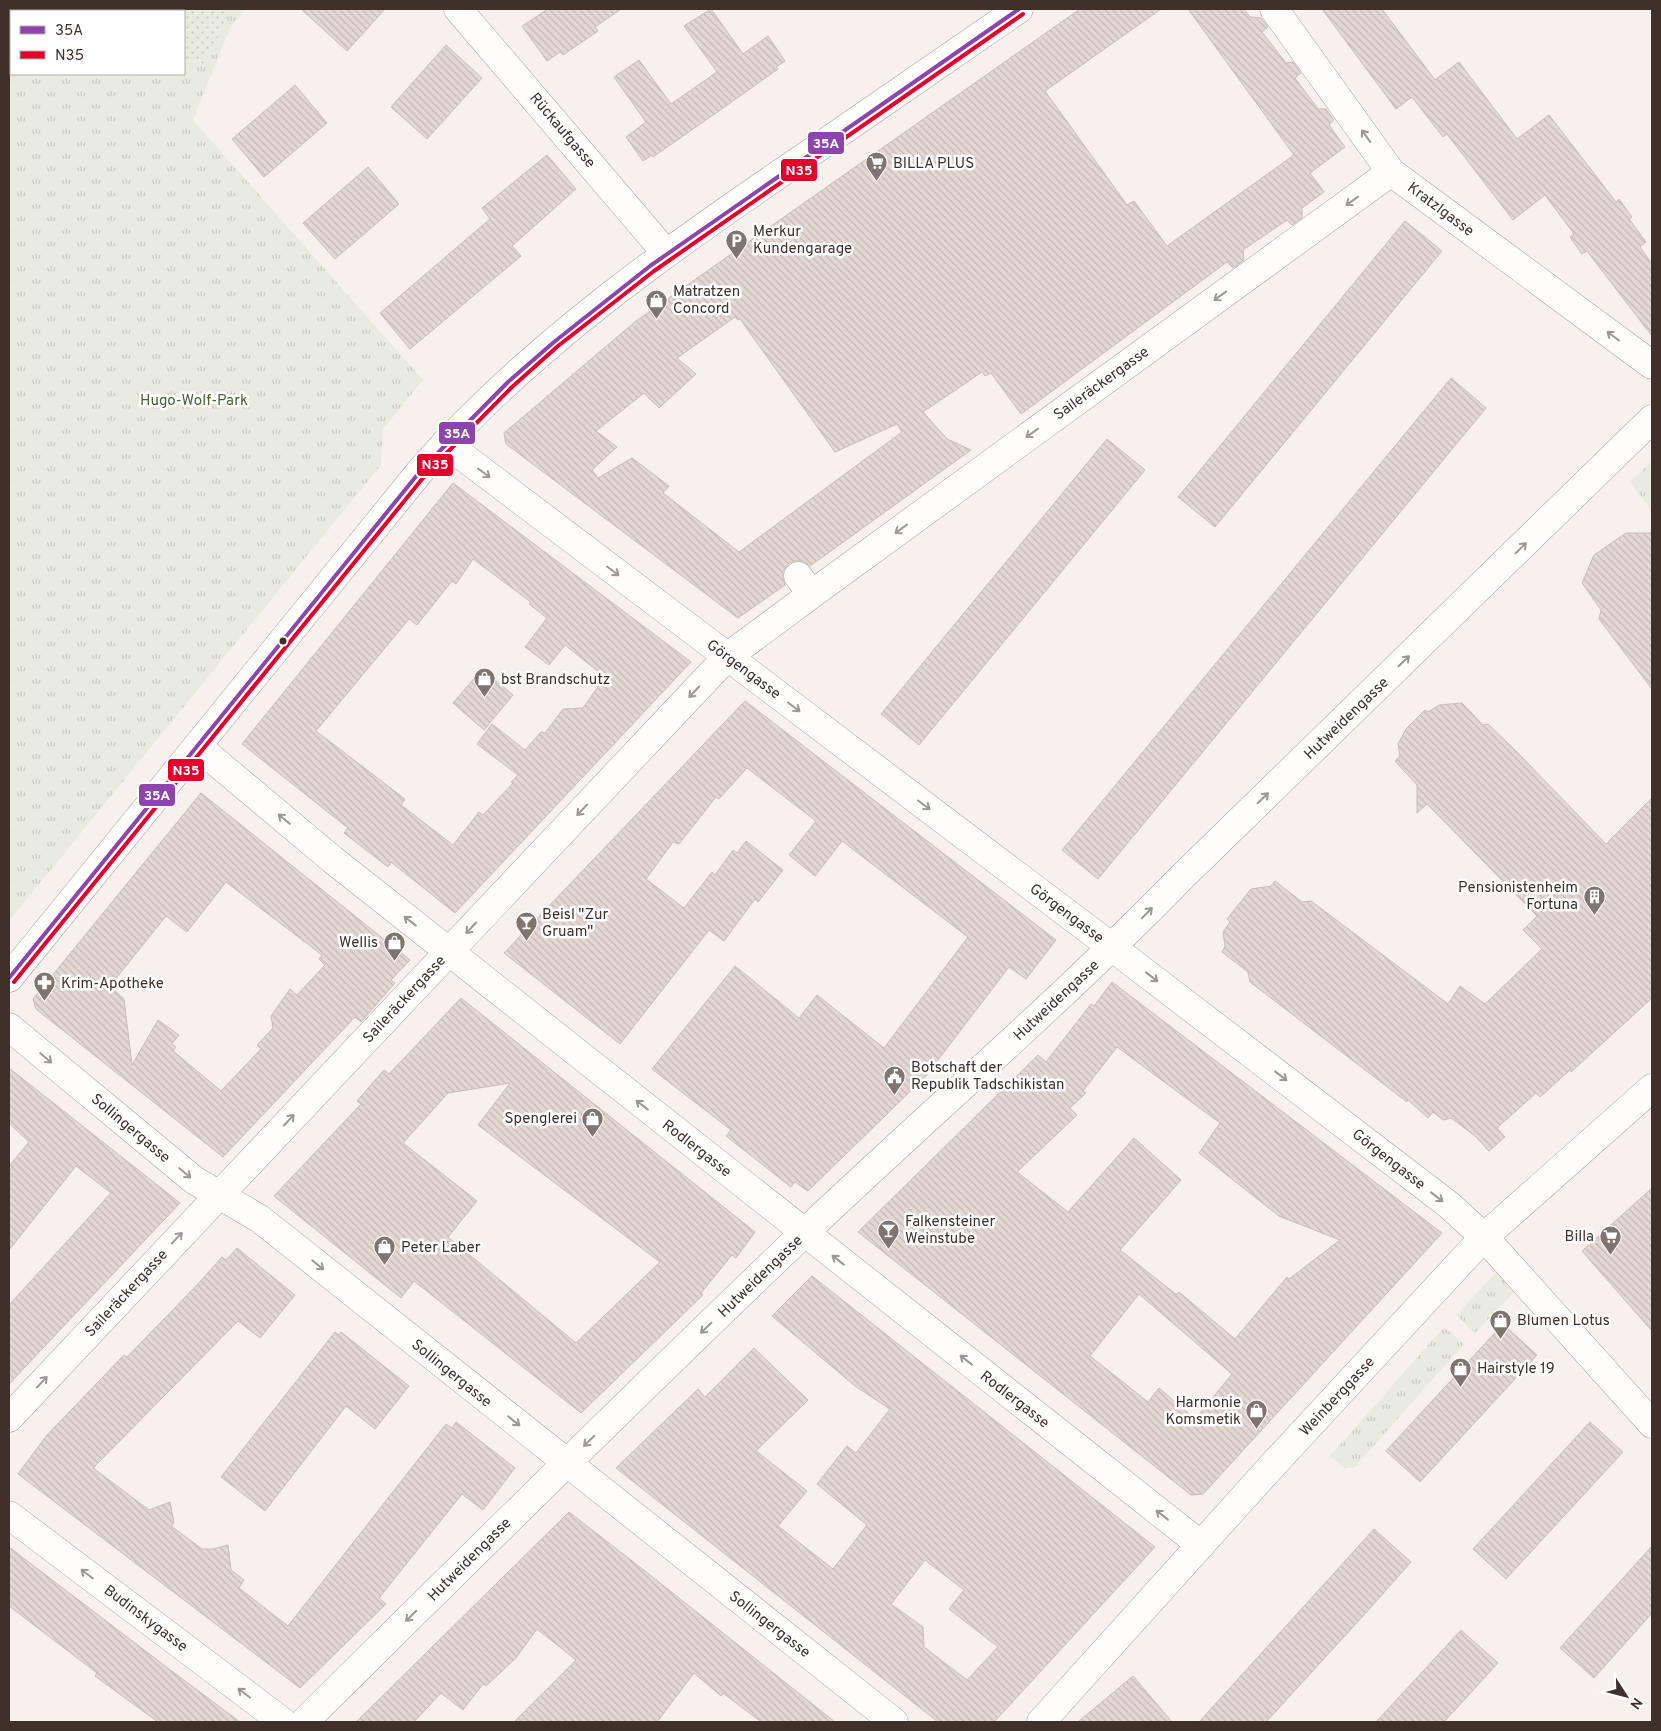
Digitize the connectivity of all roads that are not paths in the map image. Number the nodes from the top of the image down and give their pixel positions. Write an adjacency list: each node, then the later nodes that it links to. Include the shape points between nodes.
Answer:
1 (458, 9): 5 (street, Rückaufgasse)
2 (1019, 9): 5 (street)
3 (1274, 9): 4 (street, Kratzlgasse, one-way to 3)
4 (1392, 172): 6 (street, Kratzlgasse, one-way to 4); 9 (street, Saileräckergasse, one-way to 9, via 805,585)
5 (666, 253): 8 (street, via 484,404)
6 (1652, 366)
7 (1652, 419): 11 (street, Hutweidengasse, one-way to 7)
8 (445, 443): 9 (street, Görgengasse, one-way to 9); 10 (street)
9 (727, 657): 11 (street, Görgengasse, one-way to 11); 12 (street, Saileräckergasse, one-way to 12)
10 (197, 746): 12 (street, Rodlergasse, one-way to 10, via 332,860); 13 (street)
11 (1113, 948): 17 (street, Hutweidengasse); 18 (street, Görgengasse, one-way to 18, via 1449,1205)
12 (449, 952): 16 (street, Saileräckergasse, one-way to 12); 17 (street, Rodlergasse, one-way to 12)
13 (9, 978)
14 (9, 1027): 16 (street, Sollingergasse, one-way to 16, via 194,1180)
15 (1652, 1088): 18 (street, Weinberggasse)
16 (218, 1195): 19 (street, Saileräckergasse, one-way to 16); 21 (street, Sollingergasse, one-way to 21, via 260,1220)
17 (804, 1233): 21 (street, Hutweidengasse, one-way to 21); 23 (street, Rodlergasse, one-way to 17)
18 (1484, 1237): 20 (street, Görgengasse); 23 (street, Weinberggasse)
19 (9, 1418)
20 (1652, 1424)
21 (566, 1463): 25 (street, Hutweidengasse, one-way to 25); 26 (street, Sollingergasse)
22 (9, 1515): 24 (street, Budinskygasse, one-way to 22)
23 (1201, 1545): 27 (street, Weinberggasse)
24 (283, 1722)
25 (304, 1722)
26 (894, 1722)
27 (1041, 1722)

